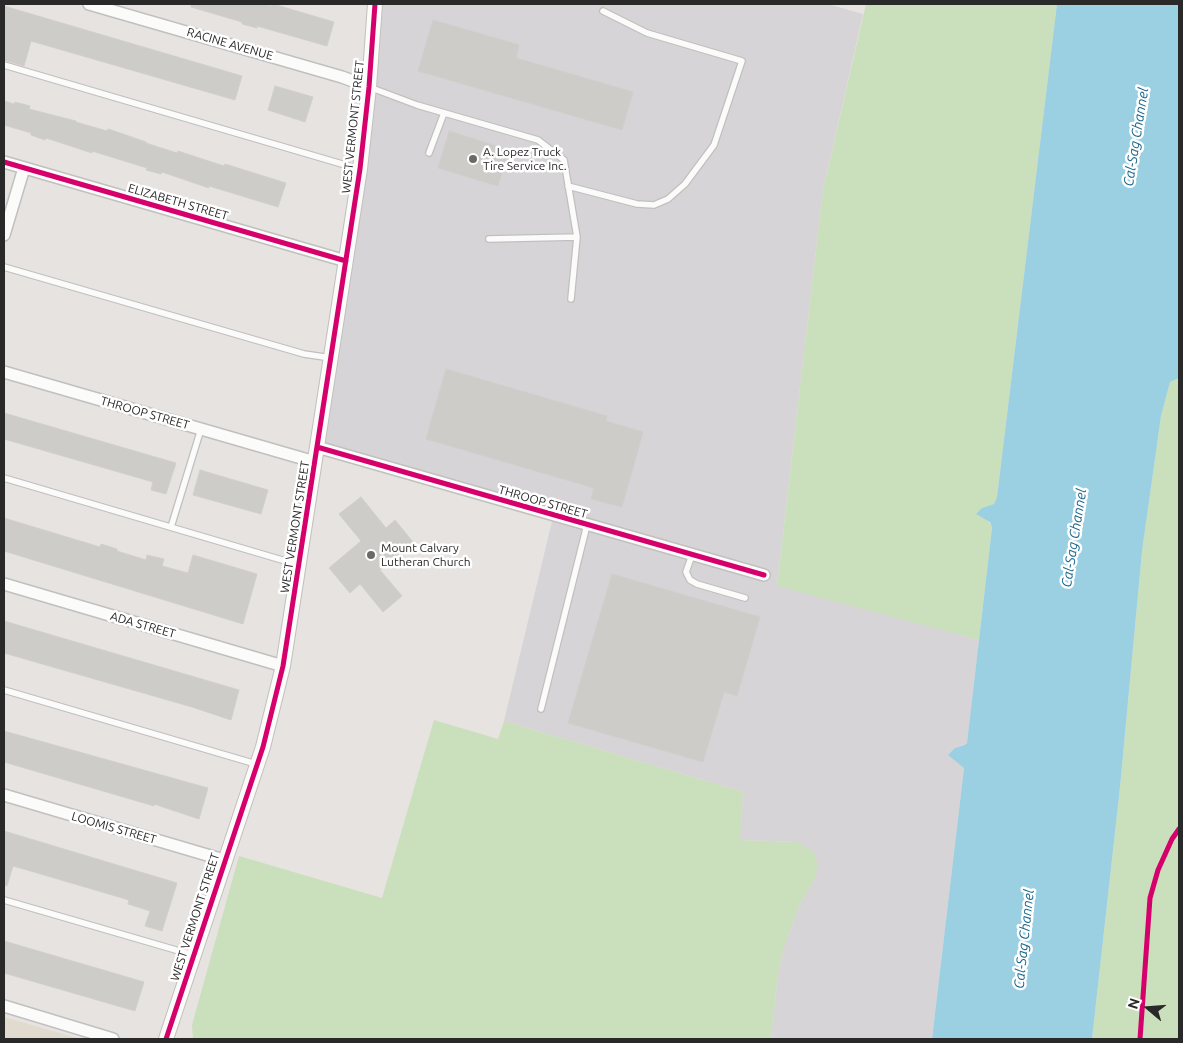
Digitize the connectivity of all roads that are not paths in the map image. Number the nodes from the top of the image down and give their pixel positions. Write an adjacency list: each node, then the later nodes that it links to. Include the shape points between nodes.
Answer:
1 (89, 4): 5 (street, RACINE AVENUE)
2 (375, 4): 5 (street, WEST VERMONT STREET)
3 (602, 11): 11 (lane, via 647,33 742,61 714,145 685,184 668,199 654,205 637,204)
4 (4, 65): 10 (lane)
5 (369, 87): 6 (lane); 10 (street, WEST VERMONT STREET)
6 (444, 113): 7 (lane); 11 (lane, via 538,140 564,160)
7 (429, 153)
8 (4, 162): 9 (street, ELIZABETH STREET)
9 (24, 168): 12 (street); 15 (street, ELIZABETH STREET)
10 (360, 169): 15 (street, WEST VERMONT STREET)
11 (568, 186): 13 (lane)
12 (4, 235)
13 (577, 237): 14 (lane); 17 (lane)
14 (489, 239)
15 (346, 261): 18 (street, WEST VERMONT STREET)
16 (4, 267): 18 (lane, via 304,354)
17 (571, 299)
18 (331, 358): 21 (street, WEST VERMONT STREET)
19 (4, 372): 20 (street, THROOP STREET)
20 (200, 429): 22 (street, THROOP STREET); 25 (lane)
21 (318, 448): 22 (street, WEST VERMONT STREET); 24 (street, THROOP STREET)
22 (315, 462): 27 (street, WEST VERMONT STREET)
23 (4, 478): 25 (lane)
24 (587, 525): 26 (street, THROOP STREET); 33 (lane)
25 (171, 527): 27 (lane)
26 (692, 555): 28 (street, THROOP STREET); 30 (lane, via 686,572 690,580)
27 (300, 565): 31 (street, WEST VERMONT STREET)
28 (764, 575)
29 (4, 584): 31 (street, ADA STREET)
30 (744, 598)
31 (283, 666): 34 (street, WEST VERMONT STREET)
32 (4, 690): 34 (lane)
33 (541, 709)
34 (256, 764): 36 (street, WEST VERMONT STREET)
35 (4, 795): 36 (street, LOOMIS STREET)
36 (224, 860): 38 (street, WEST VERMONT STREET)
37 (4, 900): 38 (lane)
38 (193, 955): 41 (street, WEST VERMONT STREET)
39 (4, 1006): 40 (street)
40 (113, 1039)
41 (166, 1039)

